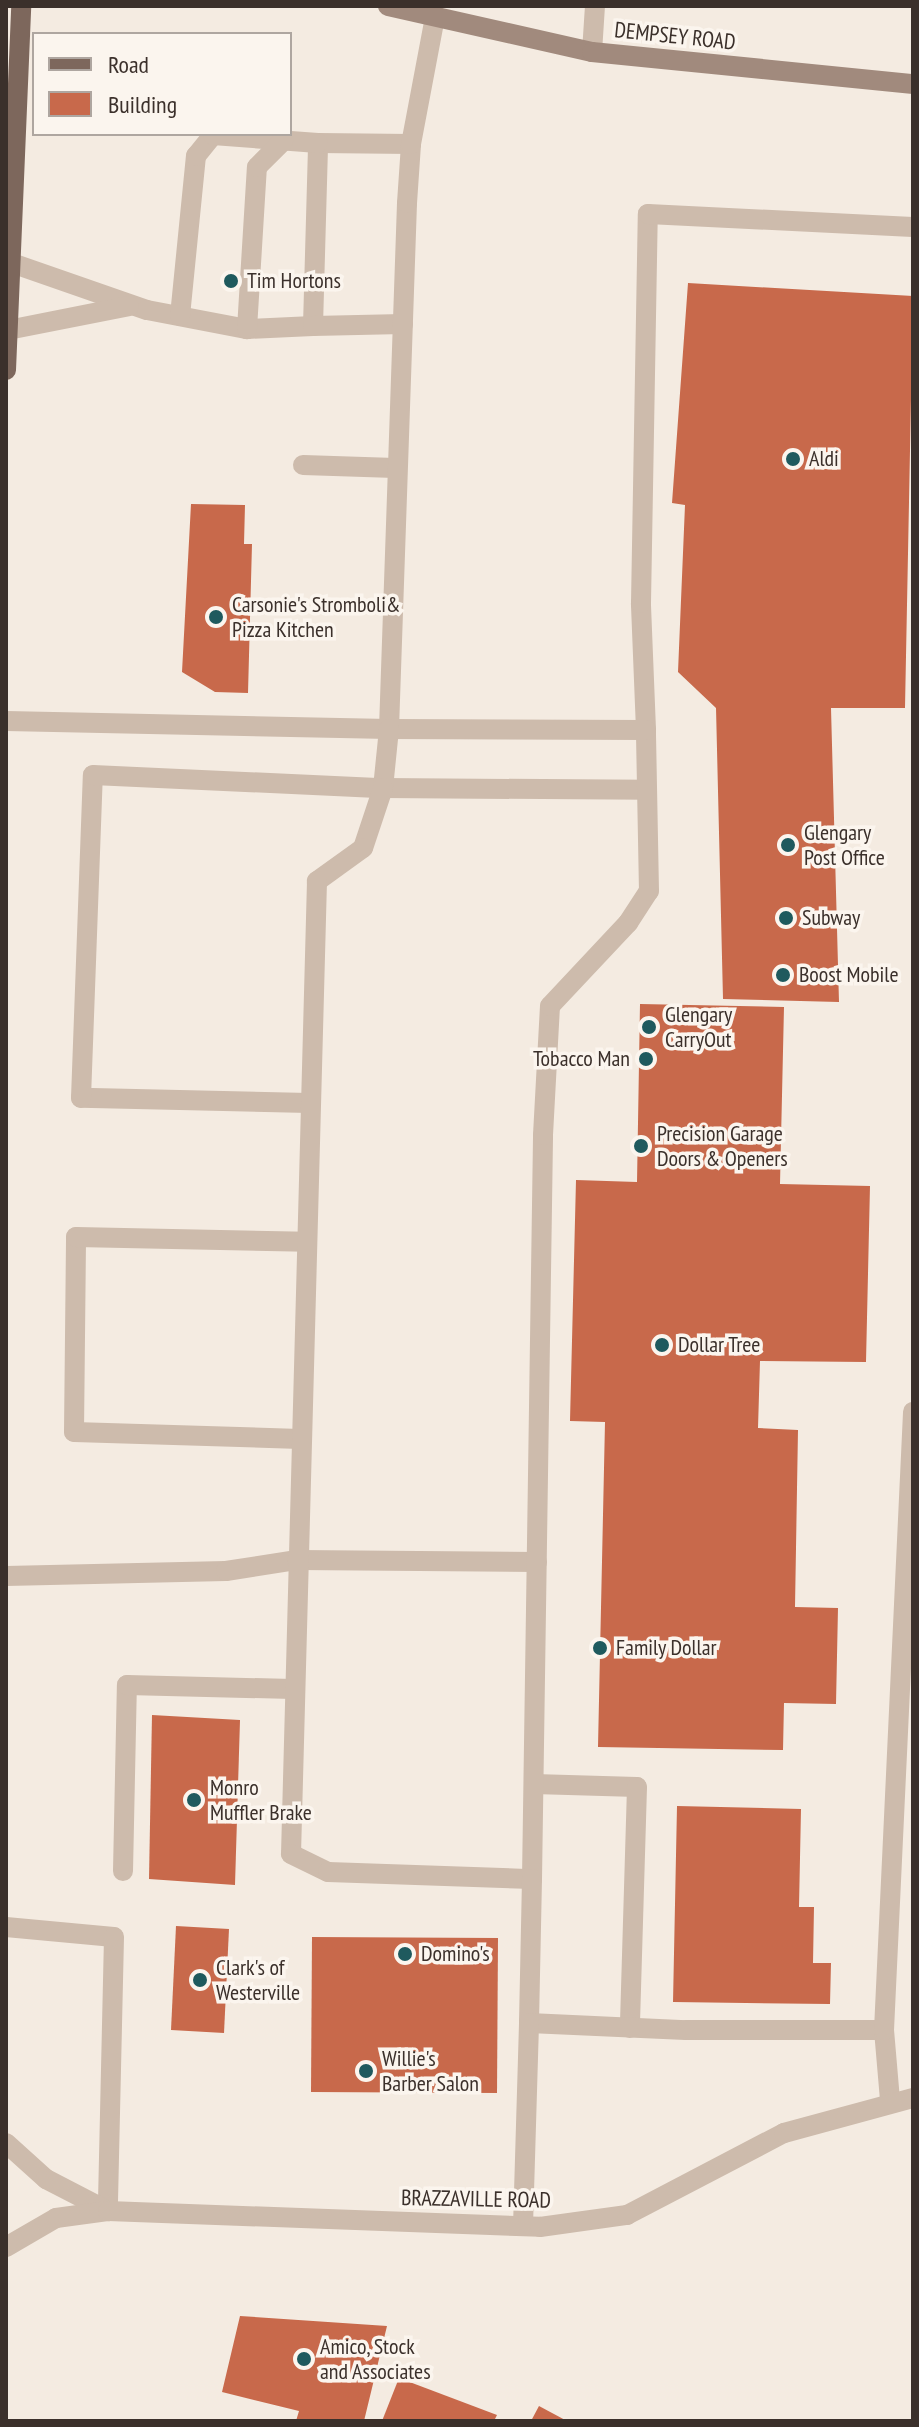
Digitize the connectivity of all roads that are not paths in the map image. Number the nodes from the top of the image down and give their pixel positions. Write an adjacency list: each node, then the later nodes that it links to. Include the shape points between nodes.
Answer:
1 (21, 6): 13 (main road)
2 (388, 6): 4 (main road, DEMPSEY ROAD)
3 (595, 6): 5 (street)
4 (435, 17): 5 (main road, DEMPSEY ROAD); 11 (street)
5 (592, 52): 6 (main road, DEMPSEY ROAD)
6 (913, 84)
7 (212, 136): 15 (street, via 196,156)
8 (225, 136): 9 (street)
9 (283, 141): 10 (street); 18 (street, via 257,167)
10 (318, 143): 11 (street); 17 (street)
11 (411, 144): 16 (street)
12 (913, 227): 25 (street, via 648,214 641,603)
13 (8, 261): 14 (street); 19 (main road)
14 (130, 306): 15 (street); 19 (street)
15 (180, 316): 18 (street)
16 (403, 324): 17 (street); 22 (street)
17 (313, 326): 18 (street)
18 (247, 329)
19 (8, 330): 20 (main road)
20 (6, 370)
21 (303, 465): 22 (street)
22 (395, 468): 24 (street)
23 (6, 721): 24 (street)
24 (389, 729): 25 (street); 26 (street)
25 (646, 730): 27 (street)
26 (383, 788): 27 (street); 28 (street, via 363,848 317,881); 28 (street, via 93,775 81,1098)
27 (647, 790): 33 (street, via 649,891 628,923 550,1006 542,1150)
28 (309, 1103): 29 (street)
29 (306, 1242): 31 (street); 31 (street, via 76,1237 74,1432)
30 (913, 1412): 42 (street)
31 (300, 1439): 32 (street)
32 (297, 1560): 33 (street); 34 (street, via 226,1571); 35 (street)
33 (537, 1562): 36 (street)
34 (6, 1576)
35 (293, 1689): 37 (street, via 127,1685); 38 (street, via 291,1854 328,1872)
36 (534, 1784): 38 (street); 41 (street, via 637,1787)
37 (123, 1871)
38 (532, 1879): 40 (street)
39 (6, 1927): 46 (street, via 114,1937)
40 (529, 2023): 41 (street); 47 (street)
41 (630, 2028): 42 (street)
42 (884, 2030): 44 (street)
43 (913, 2098): 44 (street, BRAZZAVILLE ROAD)
44 (890, 2100): 47 (street, BRAZZAVILLE ROAD, via 784,2133 627,2215)
45 (6, 2143): 46 (street, BRAZZAVILLE ROAD, via 46,2179)
46 (108, 2211): 47 (street, BRAZZAVILLE ROAD); 48 (street, BRAZZAVILLE ROAD, via 56,2218)
47 (523, 2226)
48 (6, 2247)

